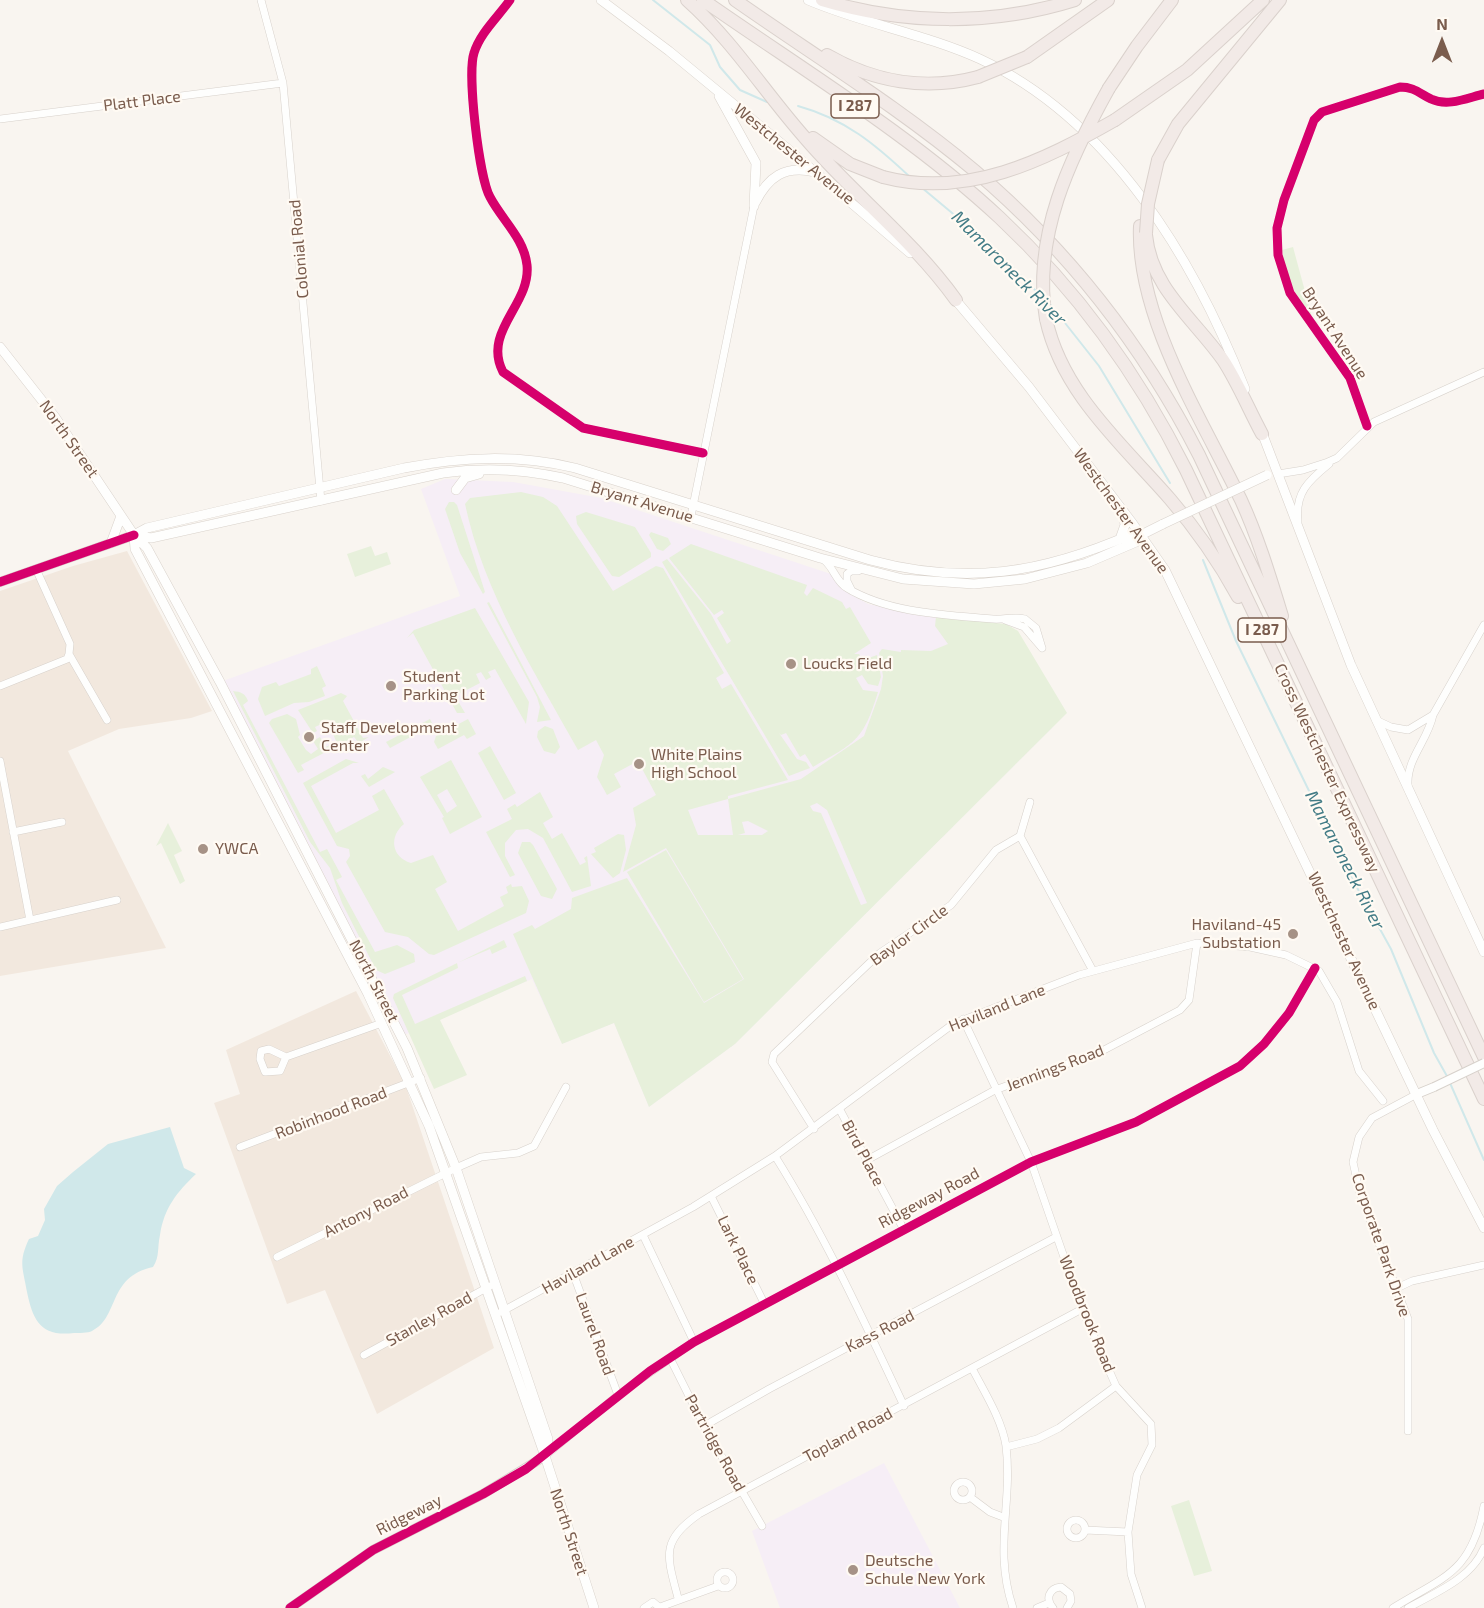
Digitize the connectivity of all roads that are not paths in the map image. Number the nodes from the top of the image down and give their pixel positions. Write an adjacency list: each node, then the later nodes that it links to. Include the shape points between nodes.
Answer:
1 (261, 0): 16 (street, Colonial Road)
2 (510, 0): 28 (street, via 479,41 472,63 482,176 489,196 522,246 527,268 522,297 504,321 500,364 503,372 583,428)
3 (601, 0): 17 (main road, Westchester Avenue)
4 (687, 0): 15 (highway, via 728,40)
5 (703, 0): 53 (highway, Cross Westchester Expressway / I 287, via 936,164 1006,224 1062,283 1124,363 1163,426)
6 (735, 0): 14 (highway, Cross Westchester Expressway / I 287)
7 (808, 0): 27 (main road, via 989,64 1042,98 1090,140 1149,207 1187,264 1220,327)
8 (822, 0): 9 (highway, via 886,15 947,20 1017,14)
9 (1075, 0)
10 (1108, 0): 14 (highway, bridge, via 1027,57 978,77 927,84 879,77 844,64)
11 (1172, 0): 53 (highway, bridge, via 1109,88 1076,154 1049,227 1041,277 1046,319 1057,354 1078,391 1106,429 1196,531)
12 (1263, 0): 15 (highway, bridge, via 1187,70 1115,120 1050,154 979,180 930,185 883,177 850,164 818,143)
13 (1280, 0): 22 (highway, bridge, via 1178,124 1158,160)
14 (762, 19): 52 (highway, Cross Westchester Expressway / I 287, via 966,164 1030,222 1089,287 1136,348 1181,422)
15 (761, 81): 23 (highway, via 806,139 926,261)
16 (283, 83): 19 (street, Platt Place); 32 (street, Colonial Road)
17 (710, 85): 20 (main road, Westchester Avenue); 21 (main road, via 755,159)
18 (1484, 94): 26 (street, Bryant Avenue, via 1440,102 1411,87 1400,87 1322,112 1311,126 1284,200 1277,241 1285,282 1350,378)
19 (0, 119)
20 (817, 172): 21 (main road, via 779,173 764,186); 23 (main road, Westchester Avenue, via 912,255)
21 (754, 206): 28 (street)
22 (1143, 229): 27 (highway, via 1160,281 1223,360); 52 (highway, via 1142,267 1155,317 1252,527)
23 (956, 300): 36 (main road, Westchester Avenue)
24 (0, 347): 37 (main road, North Street, via 55,417)
25 (1484, 372): 26 (street, Bryant Avenue)
26 (1368, 426): 29 (street, Bryant Avenue)
27 (1262, 434): 30 (main road)
28 (704, 453): 35 (street)
29 (1337, 458): 30 (street, Bryant Avenue); 39 (street, via 1303,487 1297,507)
30 (1278, 474): 39 (main road); 41 (main road, Bryant Avenue, bridge, via 1267,475)
31 (572, 480): 33 (main road, via 474,474); 34 (main road, Bryant Avenue, via 526,471 466,470); 38 (main road, Bryant Avenue)
32 (320, 488): 34 (street, Colonial Road); 35 (main road, Bryant Avenue, via 440,461 500,458 551,462); 40 (main road, Bryant Avenue, via 147,528)
33 (456, 490)
34 (321, 501): 40 (main road, Bryant Avenue, via 151,538)
35 (693, 505): 38 (street); 42 (main road, Bryant Avenue, via 894,566 943,574 1005,573 1045,566)
36 (1123, 511): 41 (main road, Westchester Avenue); 42 (main road, via 1125,525)
37 (121, 516): 40 (main road, North Street); 43 (main road)
38 (691, 516): 44 (main road, Bryant Avenue)
39 (1299, 530): 56 (main road)
40 (134, 535): 43 (street, Bryant Avenue); 72 (main road, North Street, via 135,549); 76 (main road, North Street, via 147,548 179,605 379,989)
41 (1141, 535): 42 (main road, Bryant Avenue); 46 (main road, Bryant Avenue, via 1136,542 1087,562 1025,579 974,584); 80 (main road, Westchester Avenue, via 1183,604)
42 (1120, 539)
43 (111, 543): 45 (street, Bryant Avenue)
44 (820, 558): 46 (main road, Bryant Avenue); 48 (street, via 831,566 841,584)
45 (36, 569): 47 (street, Bryant Avenue); 51 (street, via 70,644)
46 (866, 571): 48 (street, via 848,572)
47 (0, 582)
48 (852, 591): 49 (street, via 872,601 899,607)
49 (1005, 620): 49 (street, via 1024,627 1042,648 1033,624 1020,618)
50 (1484, 625): 55 (street)
51 (69, 654): 54 (street, via 67,659); 57 (street)
52 (1300, 668): 74 (highway, Cross Westchester Expressway / I 287)
53 (1282, 672): 81 (highway, Cross Westchester Expressway / I 287)
54 (0, 686)
55 (1433, 715): 56 (street, via 1408,730 1383,724); 59 (street, via 1431,727 1411,762)
56 (1373, 716): 59 (main road)
57 (107, 720)
58 (0, 761): 62 (street)
59 (1408, 790): 68 (main road)
60 (1030, 802): 63 (street)
61 (62, 822): 62 (street)
62 (13, 832): 65 (street)
63 (1020, 836): 70 (street); 84 (street, Baylor Circle, via 996,850 951,905 880,953 774,1054 772,1062)
64 (117, 900): 65 (street)
65 (30, 920): 66 (street)
66 (0, 927)
67 (1197, 943): 69 (street, Haviland Lane, via 1250,946 1286,955); 70 (street, Haviland Lane); 79 (street, Jennings Road, via 1189,1000 1180,1011 1102,1051)
68 (1484, 951)
69 (1315, 968): 82 (street, via 1324,976 1337,1002 1359,1071); 88 (street, Ridgeway Road, via 1289,1013 1240,1066 1136,1122)
70 (1093, 971): 71 (street, Haviland Lane)
71 (963, 1019): 79 (street, Woodbrook Road); 83 (street, Haviland Lane, via 938,1033)
72 (382, 1023): 73 (street); 77 (main road, North Street)
73 (286, 1056)
74 (1484, 1057)
75 (1484, 1063): 80 (street, Corporate Park Drive, bridge)
76 (421, 1078): 77 (street, Robinhood Road); 89 (main road, North Street)
77 (410, 1082): 85 (street, Robinhood Road); 90 (main road, North Street)
78 (566, 1087): 89 (street, Antony Road, via 534,1146 518,1153 481,1157)
79 (998, 1089): 87 (street, Jennings Road); 88 (street, Woodbrook Road)
80 (1417, 1094): 93 (main road, Westchester Avenue); 102 (street, Corporate Park Drive, via 1372,1118 1359,1137 1354,1156 1360,1194)
81 (1483, 1097)
82 (1383, 1101)
83 (840, 1110): 84 (street, Haviland Lane); 87 (street, Bird Place)
84 (814, 1129): 86 (street, Haviland Lane)
85 (240, 1147)
86 (776, 1156): 91 (street, Haviland Lane); 98 (street)
87 (867, 1160): 92 (street, Bird Place)
88 (1031, 1162): 92 (street, Ridgeway Road); 95 (street, Woodbrook Road)
89 (456, 1168): 90 (street, Antony Road); 101 (main road, North Street)
90 (445, 1173): 96 (street, Antony Road); 103 (main road, North Street)
91 (711, 1196): 94 (street, Haviland Lane); 104 (street, Lark Place)
92 (903, 1228): 98 (street, Ridgeway Road)
93 (1484, 1228)
94 (643, 1235): 100 (street, Haviland Lane); 109 (street)
95 (1056, 1236): 105 (street, Woodbrook Road); 108 (street, Kass Road)
96 (277, 1257)
97 (1484, 1264): 102 (street)
98 (836, 1265): 104 (street, Ridgeway Road); 108 (street)
99 (1484, 1269): 102 (street)
100 (573, 1273): 106 (street, Haviland Lane); 114 (street, Laurel Road)
101 (495, 1284): 103 (street, Stanley Road); 106 (main road, North Street)
102 (1397, 1288): 117 (street, Corporate Park Drive, via 1408,1319)
103 (484, 1289): 107 (main road, North Street); 110 (street, Stanley Road)
104 (764, 1303): 109 (street, Ridgeway Road)
105 (1082, 1309): 112 (street, Topland Road); 113 (street, Woodbrook Road)
106 (504, 1311): 107 (street, Haviland Lane); 119 (main road, North Street, via 548,1438)
107 (494, 1316): 119 (main road, North Street)
108 (871, 1335): 115 (street); 116 (street, Kass Road)
109 (694, 1342): 111 (street, Ridgeway Road)
110 (364, 1355)
111 (670, 1358): 114 (street, Ridgeway Road); 116 (street, Partridge Road)
112 (973, 1370): 115 (street, Topland Road); 118 (street)
113 (1116, 1386): 118 (street, via 1059,1428); 126 (street, Woodbrook Road, via 1148,1418 1152,1432 1152,1445 1137,1475)
114 (618, 1395): 119 (street, Ridgeway Road)
115 (904, 1406): 120 (street, Topland Road)
116 (704, 1426): 120 (street, Partridge Road)
117 (1408, 1431)
118 (1006, 1447): 123 (street)
119 (545, 1456): 132 (street, Ridgeway, via 483,1494 373,1550); 133 (main road, North Street)
120 (742, 1492): 124 (street, Partridge Road); 129 (street, Topland Road, via 699,1514 672,1538 670,1569)
121 (970, 1497): 123 (street)
122 (1484, 1506): 139 (street, via 1476,1542 1461,1565)
123 (1003, 1517): 135 (street, via 1005,1576)
124 (762, 1526)
125 (1085, 1530): 126 (street)
126 (1128, 1532): 138 (street, Woodbrook Road, via 1131,1574)
127 (1484, 1548): 140 (street, via 1459,1579)
128 (718, 1586): 129 (street)
129 (678, 1598): 131 (street)
130 (1051, 1605): 136 (street); 137 (street, via 1051,1592 1061,1587 1070,1594)
131 (660, 1607): 134 (street, via 653,1602)
132 (290, 1608)
133 (594, 1608)
134 (644, 1608)
135 (1013, 1608)
136 (1037, 1608)
137 (1067, 1608)
138 (1142, 1608)
139 (1393, 1608)
140 (1408, 1608)

